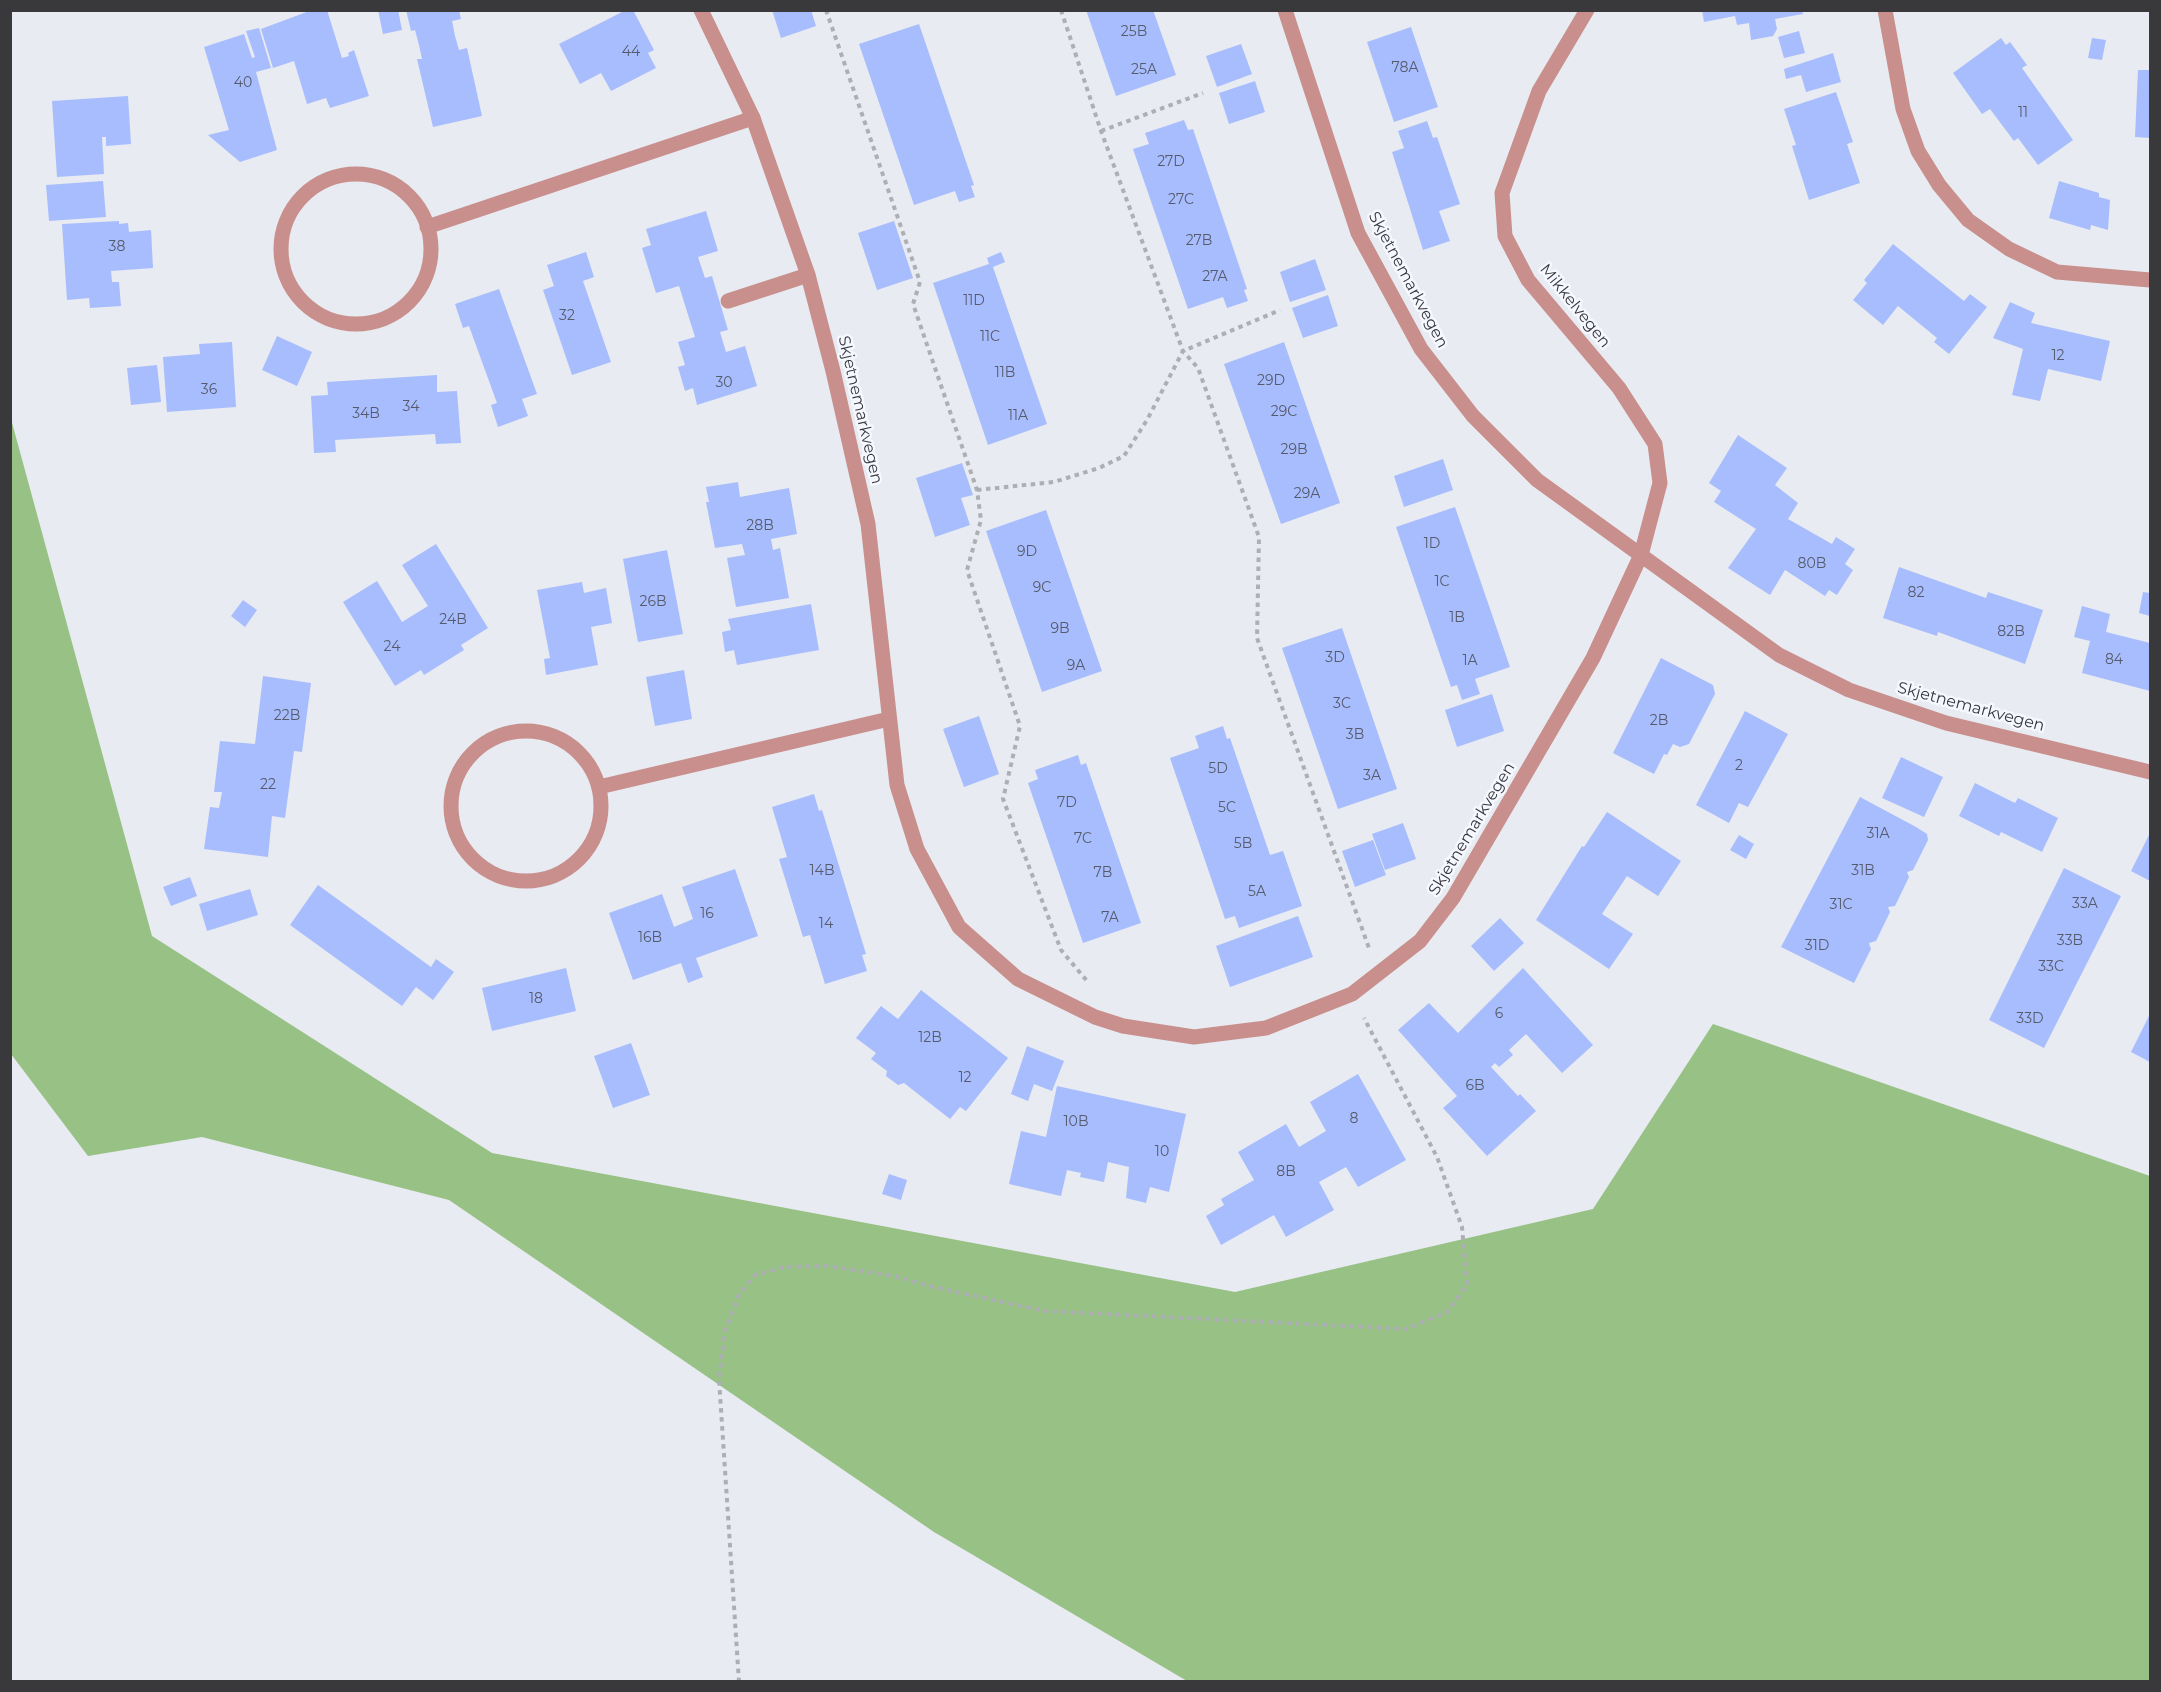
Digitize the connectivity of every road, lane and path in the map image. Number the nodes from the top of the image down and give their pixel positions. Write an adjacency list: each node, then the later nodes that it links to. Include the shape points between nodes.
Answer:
1 (701, 10): 8 (street, Skjetnemarkvegen)
2 (826, 10): 16 (path, via 920,282 913,304)
3 (1060, 10): 9 (path)
4 (1285, 10): 17 (street, Skjetnemarkvegen, via 1358,233 1421,349 1473,416 1537,480)
5 (1587, 10): 17 (street, Mikkelvegen, via 1539,91 1502,193 1505,236 1528,280 1619,388 1655,444 1660,483)
6 (1885, 10): 12 (street, via 1903,109 1918,151 1968,220 2009,249 2057,272)
7 (1203, 93): 9 (path)
8 (753, 118): 10 (street); 11 (street, Skjetnemarkvegen)
9 (1101, 131): 15 (path)
10 (427, 227): 10 (street, via 407,194 390,182 367,175 343,175 304,194 289,214 281,239 281,261 300,300 316,313 357,325 380,321 417,294 427,273 431,250)
11 (808, 275): 13 (street); 18 (street, Skjetnemarkvegen, via 868,524)
12 (2151, 280)
13 (728, 302)
14 (1280, 310): 15 (path)
15 (1183, 351): 16 (path, via 1124,456 1054,482); 21 (path, via 1198,368 1258,537 1257,638)
16 (977, 490): 23 (path, via 981,520 967,570 1020,726 1003,799 1061,950 1096,992)
17 (1641, 555): 19 (street, Skjetnemarkvegen, via 1779,655 1849,690 1946,723); 21 (street, Skjetnemarkvegen, via 1593,658 1454,898 1420,941)
18 (889, 719): 20 (street); 23 (street, Skjetnemarkvegen, via 897,785 917,849 959,927 1018,979)
19 (2151, 772)
20 (599, 788): 20 (street, via 590,766 575,749 555,737 533,731 510,733 488,741 470,755 458,773 451,801 454,829 473,860 491,873 512,881 535,882 557,876 589,849 598,829)
21 (1379, 976): 22 (street, Skjetnemarkvegen)
22 (1352, 994): 23 (street, Skjetnemarkvegen, via 1266,1028 1194,1037 1123,1026); 24 (path, via 1437,1157 1462,1227 1467,1284 1447,1312 1406,1329 1045,1311 894,1276 827,1266 784,1267 755,1275 739,1295 726,1331 719,1379)
23 (1095, 1017)
24 (739, 1682)

